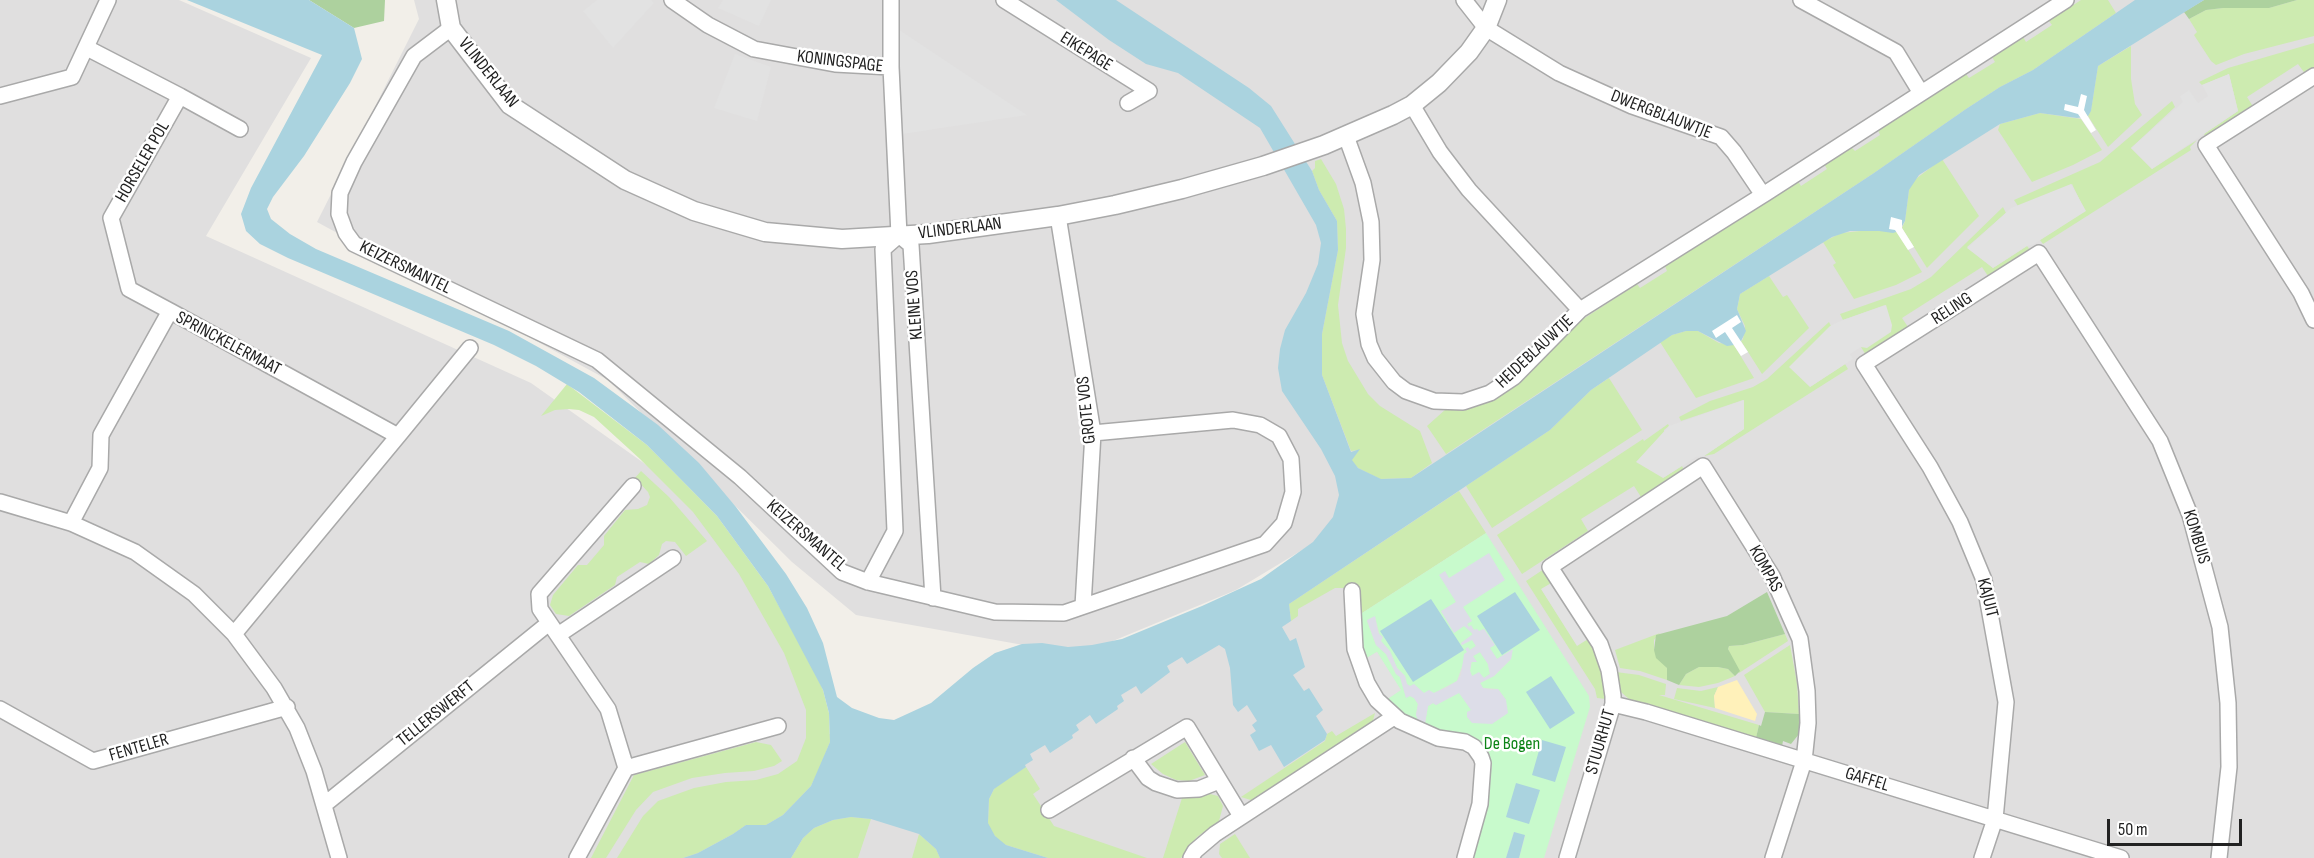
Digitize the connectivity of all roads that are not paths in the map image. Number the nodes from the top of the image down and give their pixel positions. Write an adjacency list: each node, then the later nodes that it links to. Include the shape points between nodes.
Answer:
1 (108, 0): 12 (street)
2 (446, 0): 10 (street, VLINDERLAAN)
3 (672, 0): 13 (street, KONINGSPAGE, via 754,49 835,64)
4 (891, 0): 13 (street)
5 (1004, 0): 18 (street, EIKEPAGE, via 1149,91)
6 (1464, 0): 11 (street, DWERGBLAUWTJE)
7 (1497, 0): 11 (street, VLINDERLAAN)
8 (1801, 0): 15 (street, via 1896,52)
9 (2066, 0): 15 (street)
10 (452, 28): 24 (street, VLINDERLAAN, via 510,105 625,180 693,211 765,232 842,238); 39 (street, KEIZERSMANTEL, via 414,57 354,162 340,193 339,214 354,244 597,360 740,477 842,572)
11 (1486, 28): 19 (street, VLINDERLAAN, via 1456,67); 22 (street, DWERGBLAUWTJE, via 1558,73 1632,106 1721,137)
12 (87, 48): 16 (street, via 72,77); 17 (street)
13 (891, 67): 24 (street, KONINGSPAGE)
14 (2314, 76): 26 (street, via 2206,145)
15 (1921, 93): 22 (street)
16 (0, 96)
17 (180, 96): 20 (street); 28 (street, HORSELER POL, via 111,218 129,288)
18 (1128, 103)
19 (1412, 105): 21 (street, VLINDERLAAN); 27 (street, HEIDEBLAUWTJE, via 1469,190)
20 (240, 129)
21 (1346, 136): 23 (street, VLINDERLAAN, via 1263,166 1182,189); 27 (street, HEIDEBLAUWTJE, via 1363,183 1371,222 1372,260 1365,329 1375,358 1406,391 1448,403 1490,393 1514,377)
22 (1763, 195): 27 (street, HEIDEBLAUWTJE)
23 (1058, 216): 24 (street, VLINDERLAAN); 32 (street, GROTE VOS)
24 (899, 235): 39 (street, KLEINE VOS, via 883,249 895,531); 41 (street, KLEINE VOS, via 911,245)
25 (2039, 253): 31 (street, RELING); 66 (street, KOMBUIS, via 2160,441 2190,516 2220,627 2228,703 2229,767)
26 (2308, 289): 29 (street)
27 (1580, 310)
28 (170, 311): 33 (street, SPRINCKELERMAAT); 36 (street, SPRINCKELERMAAT, via 101,435 100,468)
29 (2314, 320)
30 (470, 348): 33 (street)
31 (1864, 364): 57 (street, KAJUIT, via 1930,466 1960,522 1984,580 2006,702)
32 (1093, 434): 42 (street, GROTE VOS); 42 (street, KEIZERSMANTEL, via 1233,420 1260,425 1279,436 1291,459 1293,492 1284,523 1265,544)
33 (398, 436): 44 (street)
34 (633, 486): 43 (street, via 539,594 540,609)
35 (0, 502): 36 (street)
36 (71, 523): 44 (street, via 153,564 194,594)
37 (673, 558): 43 (street, TELLERSWERFT)
38 (1550, 567): 45 (street, STUURHUT, via 1600,644 1612,683); 51 (street, KOMPAS, via 1703,466 1772,576 1800,639 1808,701)
39 (868, 582): 41 (street, KEIZERSMANTEL)
40 (1352, 591): 48 (street, via 1355,649 1360,666 1377,700)
41 (933, 598): 42 (street, KEIZERSMANTEL, via 995,612 1064,613)
42 (1083, 606)
43 (553, 629): 52 (street, via 608,709); 54 (street, TELLERSWERFT)
44 (234, 634): 46 (street)
45 (1613, 704): 51 (street, GAFFEL); 62 (street, STUURHUT)
46 (287, 707): 47 (street, FENTELER, via 93,761); 54 (street, via 305,746)
47 (0, 709)
48 (1394, 717): 56 (street); 61 (street, via 1438,738 1465,742 1481,757 1480,804)
49 (778, 726): 52 (street)
50 (1133, 758): 53 (street, via 1148,778 1177,790 1199,789); 53 (street, via 1187,727); 55 (street)
51 (1804, 760): 57 (street, GAFFEL); 63 (street, KOMPAS)
52 (626, 768): 59 (street)
53 (1219, 781): 56 (street)
54 (324, 805): 58 (street)
55 (1050, 810)
56 (1241, 816): 60 (street, via 1204,842)
57 (1995, 819): 64 (street, KAJUIT); 65 (street, GAFFEL)
58 (339, 858)
59 (577, 858)
60 (1191, 858)
61 (1465, 858)
62 (1567, 858)
63 (1773, 858)
64 (1982, 858)
65 (2121, 858)
66 (2219, 858)

